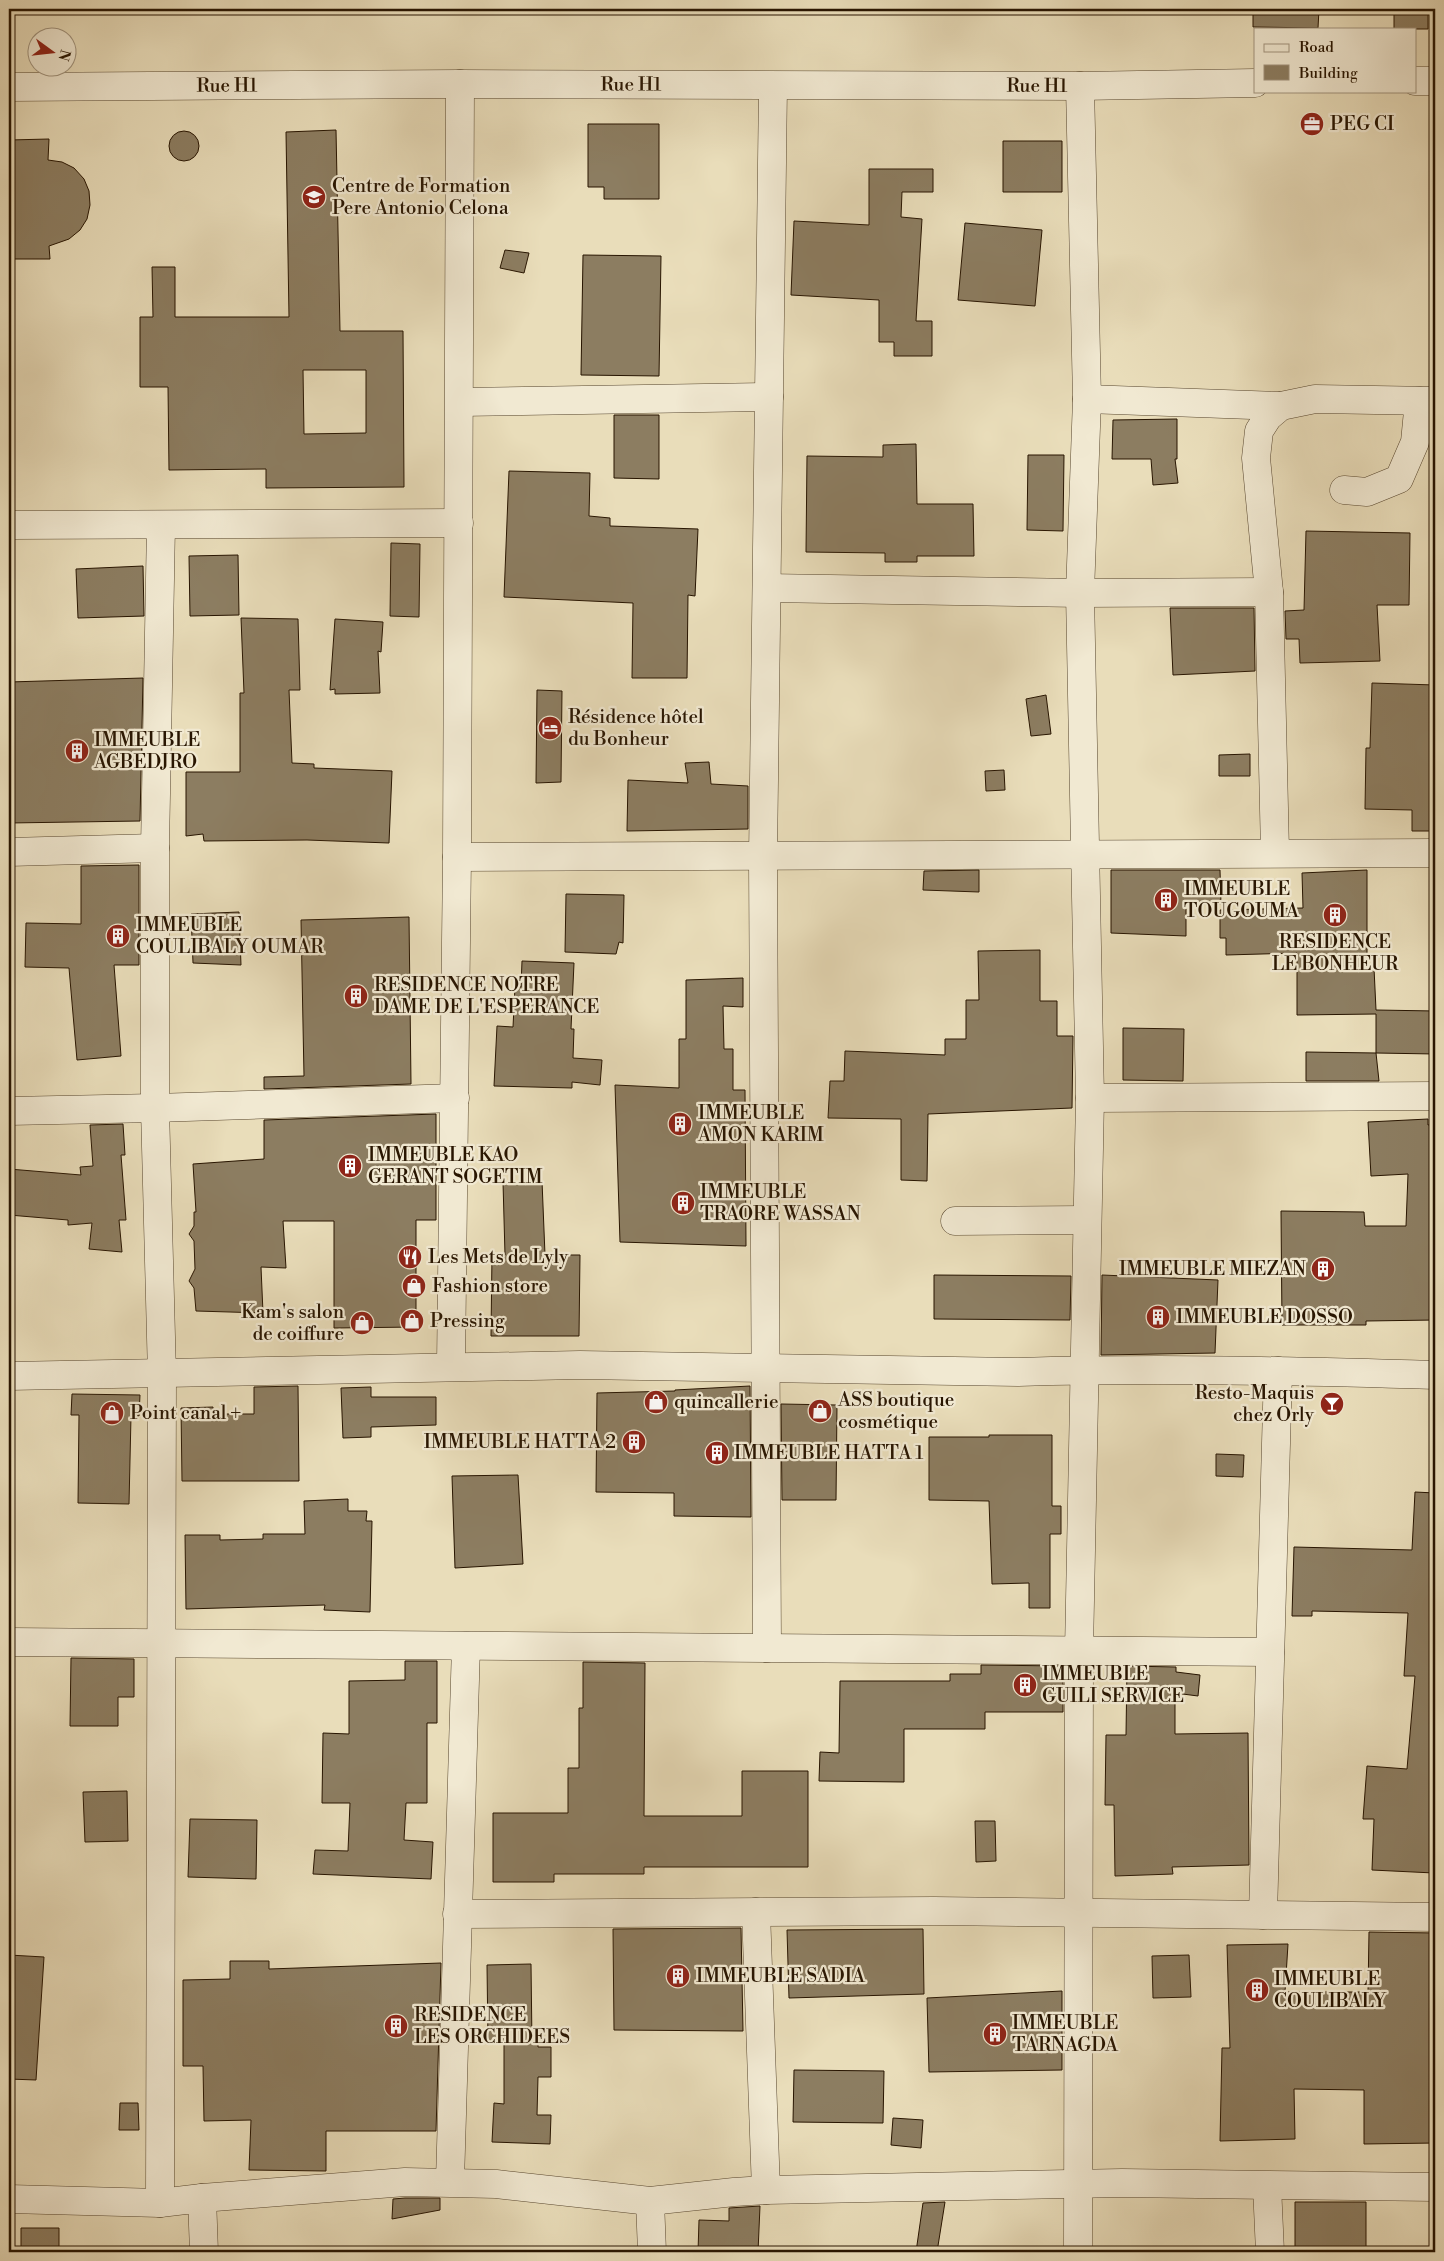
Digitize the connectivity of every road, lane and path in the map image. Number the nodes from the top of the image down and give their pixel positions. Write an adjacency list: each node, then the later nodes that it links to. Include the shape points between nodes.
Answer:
1 (1416, 81): 2 (street)
2 (1435, 81)
3 (1254, 83): 6 (street, Rue H1)
4 (460, 84): 5 (street, Rue H1); 7 (street, Rue H1); 11 (street)
5 (773, 86): 6 (street, Rue H1); 8 (street)
6 (1080, 86): 9 (street)
7 (9, 88)
8 (769, 397): 11 (street); 17 (street)
9 (1087, 399): 12 (street); 19 (street)
10 (1427, 401): 12 (street, via 1315,399); 13 (street, via 1415,442 1398,479 1367,492)
11 (460, 402): 14 (street)
12 (1281, 406): 18 (street, via 1268,416 1260,431 1256,458)
13 (1344, 490)
14 (459, 523): 16 (street); 25 (street)
15 (9, 524): 16 (street)
16 (161, 525): 20 (street)
17 (767, 588): 19 (street); 26 (street)
18 (1269, 592): 19 (street); 22 (street)
19 (1080, 593): 24 (street)
20 (155, 848): 21 (street); 30 (street)
21 (9, 852)
22 (1275, 852): 23 (street); 24 (street)
23 (1435, 853)
24 (1084, 855): 26 (street); 29 (street)
25 (457, 857): 26 (street); 28 (street)
26 (763, 857): 35 (street)
27 (1435, 1096): 29 (street)
28 (455, 1098): 30 (street); 34 (street)
29 (1090, 1098): 32 (street)
30 (155, 1108): 31 (street); 38 (street)
31 (9, 1110)
32 (1087, 1220): 33 (street); 36 (street)
33 (955, 1221)
34 (451, 1366): 35 (street); 38 (street)
35 (765, 1368): 36 (street); 44 (street)
36 (1084, 1370): 37 (street); 45 (street)
37 (1278, 1371): 39 (street); 46 (street)
38 (162, 1375): 40 (street); 42 (street)
39 (1435, 1375)
40 (9, 1376)
41 (9, 1642): 42 (street)
42 (160, 1643): 43 (street); 60 (street)
43 (466, 1646): 44 (street); 49 (street)
44 (766, 1648): 45 (street)
45 (1079, 1651): 46 (street); 48 (street)
46 (1270, 1652): 50 (street)
47 (756, 1912): 48 (street); 49 (street); 56 (street)
48 (1080, 1912): 50 (street); 53 (street)
49 (457, 1914): 52 (street)
50 (1263, 1915): 51 (street)
51 (1435, 1917)
52 (450, 2181): 57 (street); 59 (street)
53 (1077, 2184): 54 (street); 56 (street); 63 (street)
54 (1267, 2186): 55 (street); 64 (street)
55 (1435, 2187)
56 (766, 2190): 59 (street)
57 (202, 2198): 60 (street); 61 (street)
58 (9, 2200): 60 (street)
59 (650, 2201): 62 (street)
60 (160, 2203)
61 (204, 2252)
62 (652, 2252)
63 (1078, 2252)
64 (1270, 2252)

